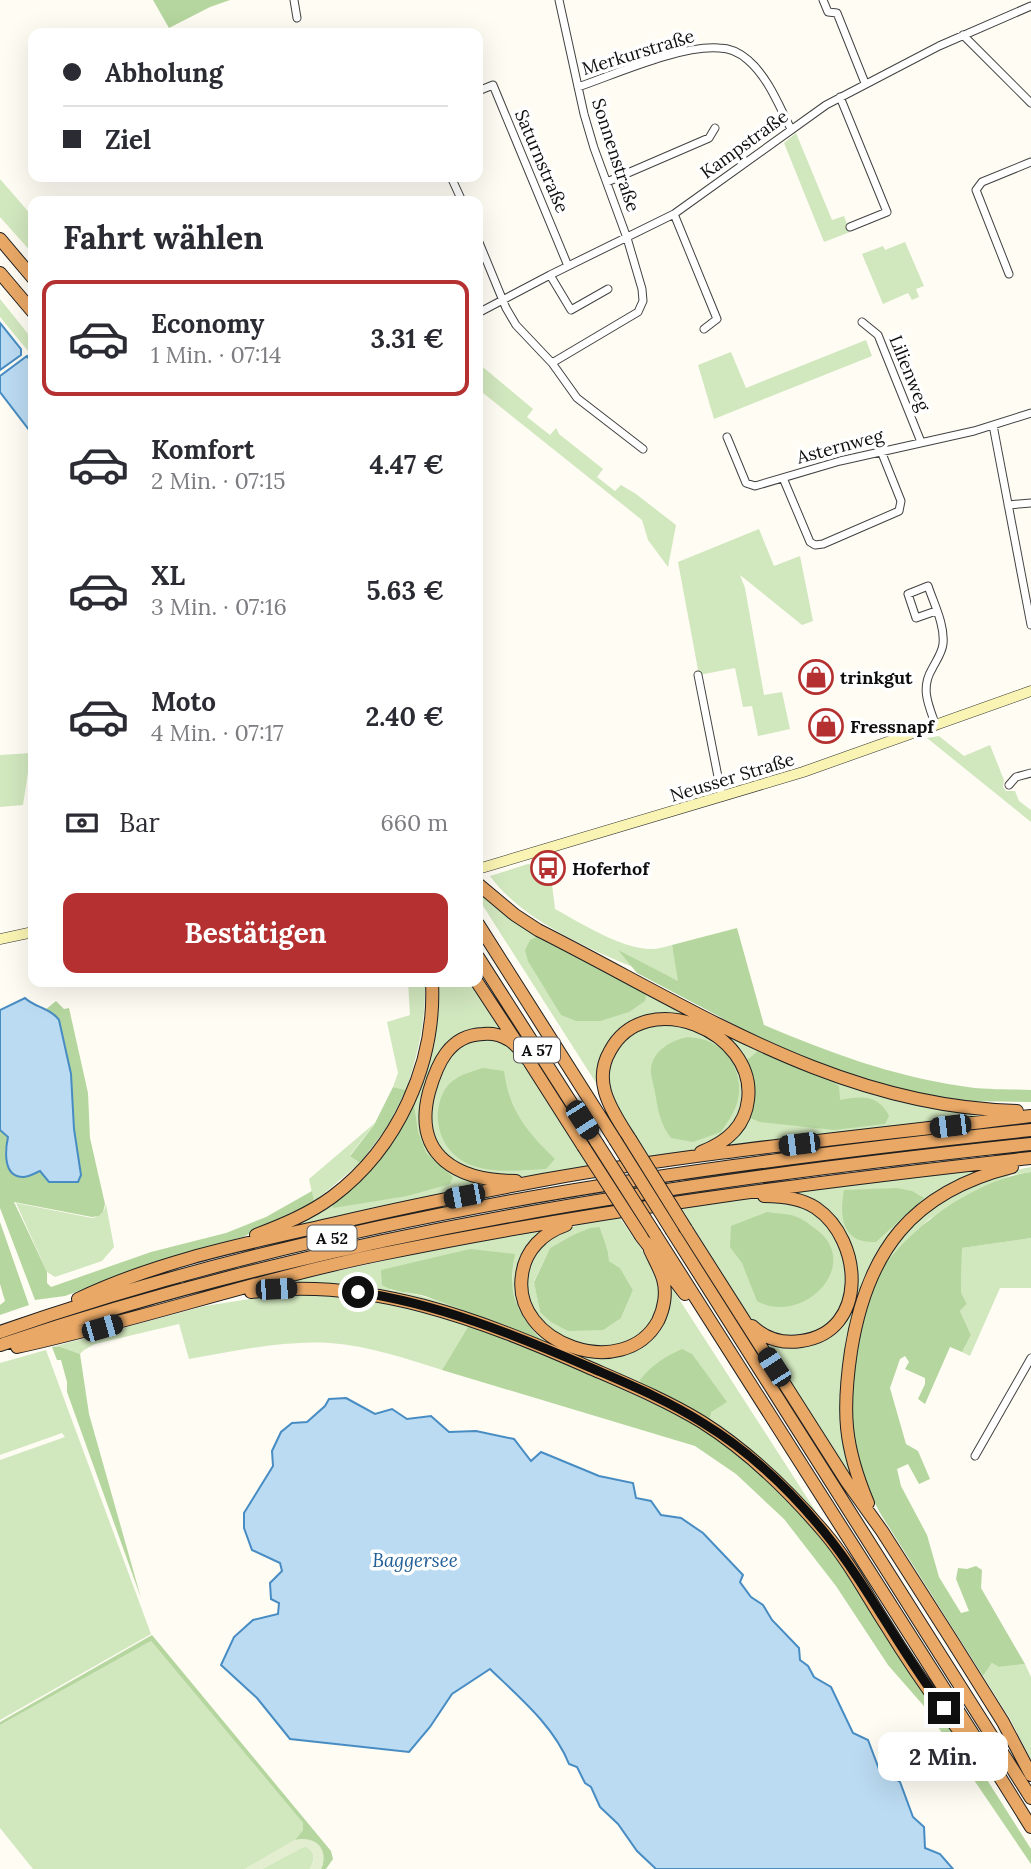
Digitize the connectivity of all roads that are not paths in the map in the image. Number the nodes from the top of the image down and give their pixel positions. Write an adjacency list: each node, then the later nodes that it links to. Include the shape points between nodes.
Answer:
1 (294, 0): 5 (street)
2 (559, 0): 8 (street, Sonnenstraße)
3 (823, 0): 7 (street, via 828,12 836,13)
4 (1031, 6): 6 (street, Kampstraße)
5 (297, 18)
6 (963, 35): 7 (street, Kampstraße); 11 (street)
7 (865, 83): 10 (street, Kampstraße)
8 (578, 87): 13 (street, Merkurstraße, via 680,53 725,48 755,66); 15 (street, Sonnenstraße)
9 (483, 89): 21 (street, Saturnstraße, via 493,85)
10 (840, 97): 13 (street, Kampstraße); 17 (street, via 887,212)
11 (1031, 103)
12 (715, 128): 15 (street, via 709,138)
13 (791, 129): 16 (street, Kampstraße)
14 (1031, 162): 24 (street, via 982,182 976,190)
15 (607, 182): 18 (street, Sonnenstraße)
16 (674, 214): 18 (street, Kampstraße); 31 (street, via 717,319)
17 (849, 227)
18 (627, 238): 21 (street, Kampstraße); 32 (street, Sonnenstraße, via 642,289 640,308)
19 (0, 239): 22 (highway)
20 (483, 252): 27 (street)
21 (568, 266): 25 (street, Kampstraße)
22 (28, 272)
23 (0, 273): 28 (highway)
24 (1009, 274)
25 (550, 275): 26 (street, via 571,310); 27 (street, Kampstraße)
26 (608, 289)
27 (502, 300): 29 (street, Kampstraße); 32 (street, via 516,325)
28 (28, 306)
29 (483, 310)
30 (862, 322): 36 (street, Lilienweg, via 878,335)
31 (704, 329)
32 (552, 363): 37 (street, via 577,398)
33 (1031, 413): 34 (street, Asternweg)
34 (993, 425): 36 (street, Asternweg); 41 (street)
35 (727, 437): 39 (street, Asternweg, via 746,483 755,486)
36 (921, 442): 38 (street, Asternweg)
37 (643, 449)
38 (881, 451): 39 (street, Asternweg); 39 (street, via 901,501 899,511 823,544 810,542)
39 (783, 478)
40 (1031, 503): 41 (street)
41 (1008, 505): 43 (street)
42 (936, 611): 42 (street, via 928,586 908,594 916,618); 46 (street, via 943,642 925,689)
43 (1031, 625)
44 (698, 675): 49 (street)
45 (1031, 691): 46 (main road, Neusser Straße)
46 (936, 726): 49 (main road, Neusser Straße)
47 (1031, 773): 48 (street, via 1016,777)
48 (1009, 785)
49 (722, 797): 50 (main road, Neusser Straße)
50 (483, 868)
51 (483, 888): 60 (highway, via 538,930 823,1073 929,1103)
52 (483, 932): 58 (highway, A 57)
53 (28, 933): 54 (main road)
54 (0, 939)
55 (483, 965): 75 (highway, A 57, bridge)
56 (432, 987): 69 (highway, via 428,1039 415,1085 394,1127 366,1166 315,1208)
57 (480, 987): 59 (highway)
58 (543, 1027): 61 (highway); 82 (highway, A 57, bridge)
59 (531, 1063): 66 (highway, via 516,1045 497,1035 462,1039 438,1064 425,1124 432,1147 463,1173 494,1181); 70 (highway, bridge)
60 (1031, 1114): 65 (highway)
61 (621, 1124): 65 (highway, via 602,1080 608,1054 623,1033 646,1021 669,1018 695,1023 720,1038 741,1061 746,1074 746,1111 726,1140); 72 (highway, bridge)
62 (1031, 1130): 73 (highway, A 52, via 657,1177 494,1204 250,1257)
63 (1031, 1144): 76 (highway, A 52, via 829,1167 500,1216 256,1269 144,1299)
64 (1031, 1160): 67 (highway); 79 (highway, via 963,1182 931,1201 887,1248 866,1287 846,1383 846,1426 856,1475)
65 (670, 1161): 66 (highway)
66 (544, 1180): 69 (highway)
67 (729, 1195): 68 (highway); 72 (highway, via 790,1198 814,1207 842,1237 853,1281 838,1321 806,1341 781,1342 762,1334)
68 (589, 1216): 70 (highway, via 545,1235 522,1270 526,1307 537,1325 553,1338 608,1353 645,1337 656,1324 664,1300 663,1278); 71 (highway, via 380,1255)
69 (217, 1250): 73 (highway, via 137,1275)
70 (650, 1250): 75 (highway)
71 (202, 1300): 76 (highway, via 102,1328); 80 (highway, via 291,1289 393,1297 440,1309 556,1353 704,1423 774,1479 827,1535 916,1672)
72 (732, 1301): 79 (highway)
73 (33, 1320): 74 (highway, A 52)
74 (0, 1332)
75 (722, 1340): 80 (highway, A 57)
76 (0, 1348)
77 (1031, 1358): 78 (street)
78 (975, 1456)
79 (882, 1531): 81 (highway, via 1003,1722)
80 (997, 1773): 83 (highway, A 57)
81 (1031, 1775)
82 (1031, 1798)
83 (1031, 1827)

